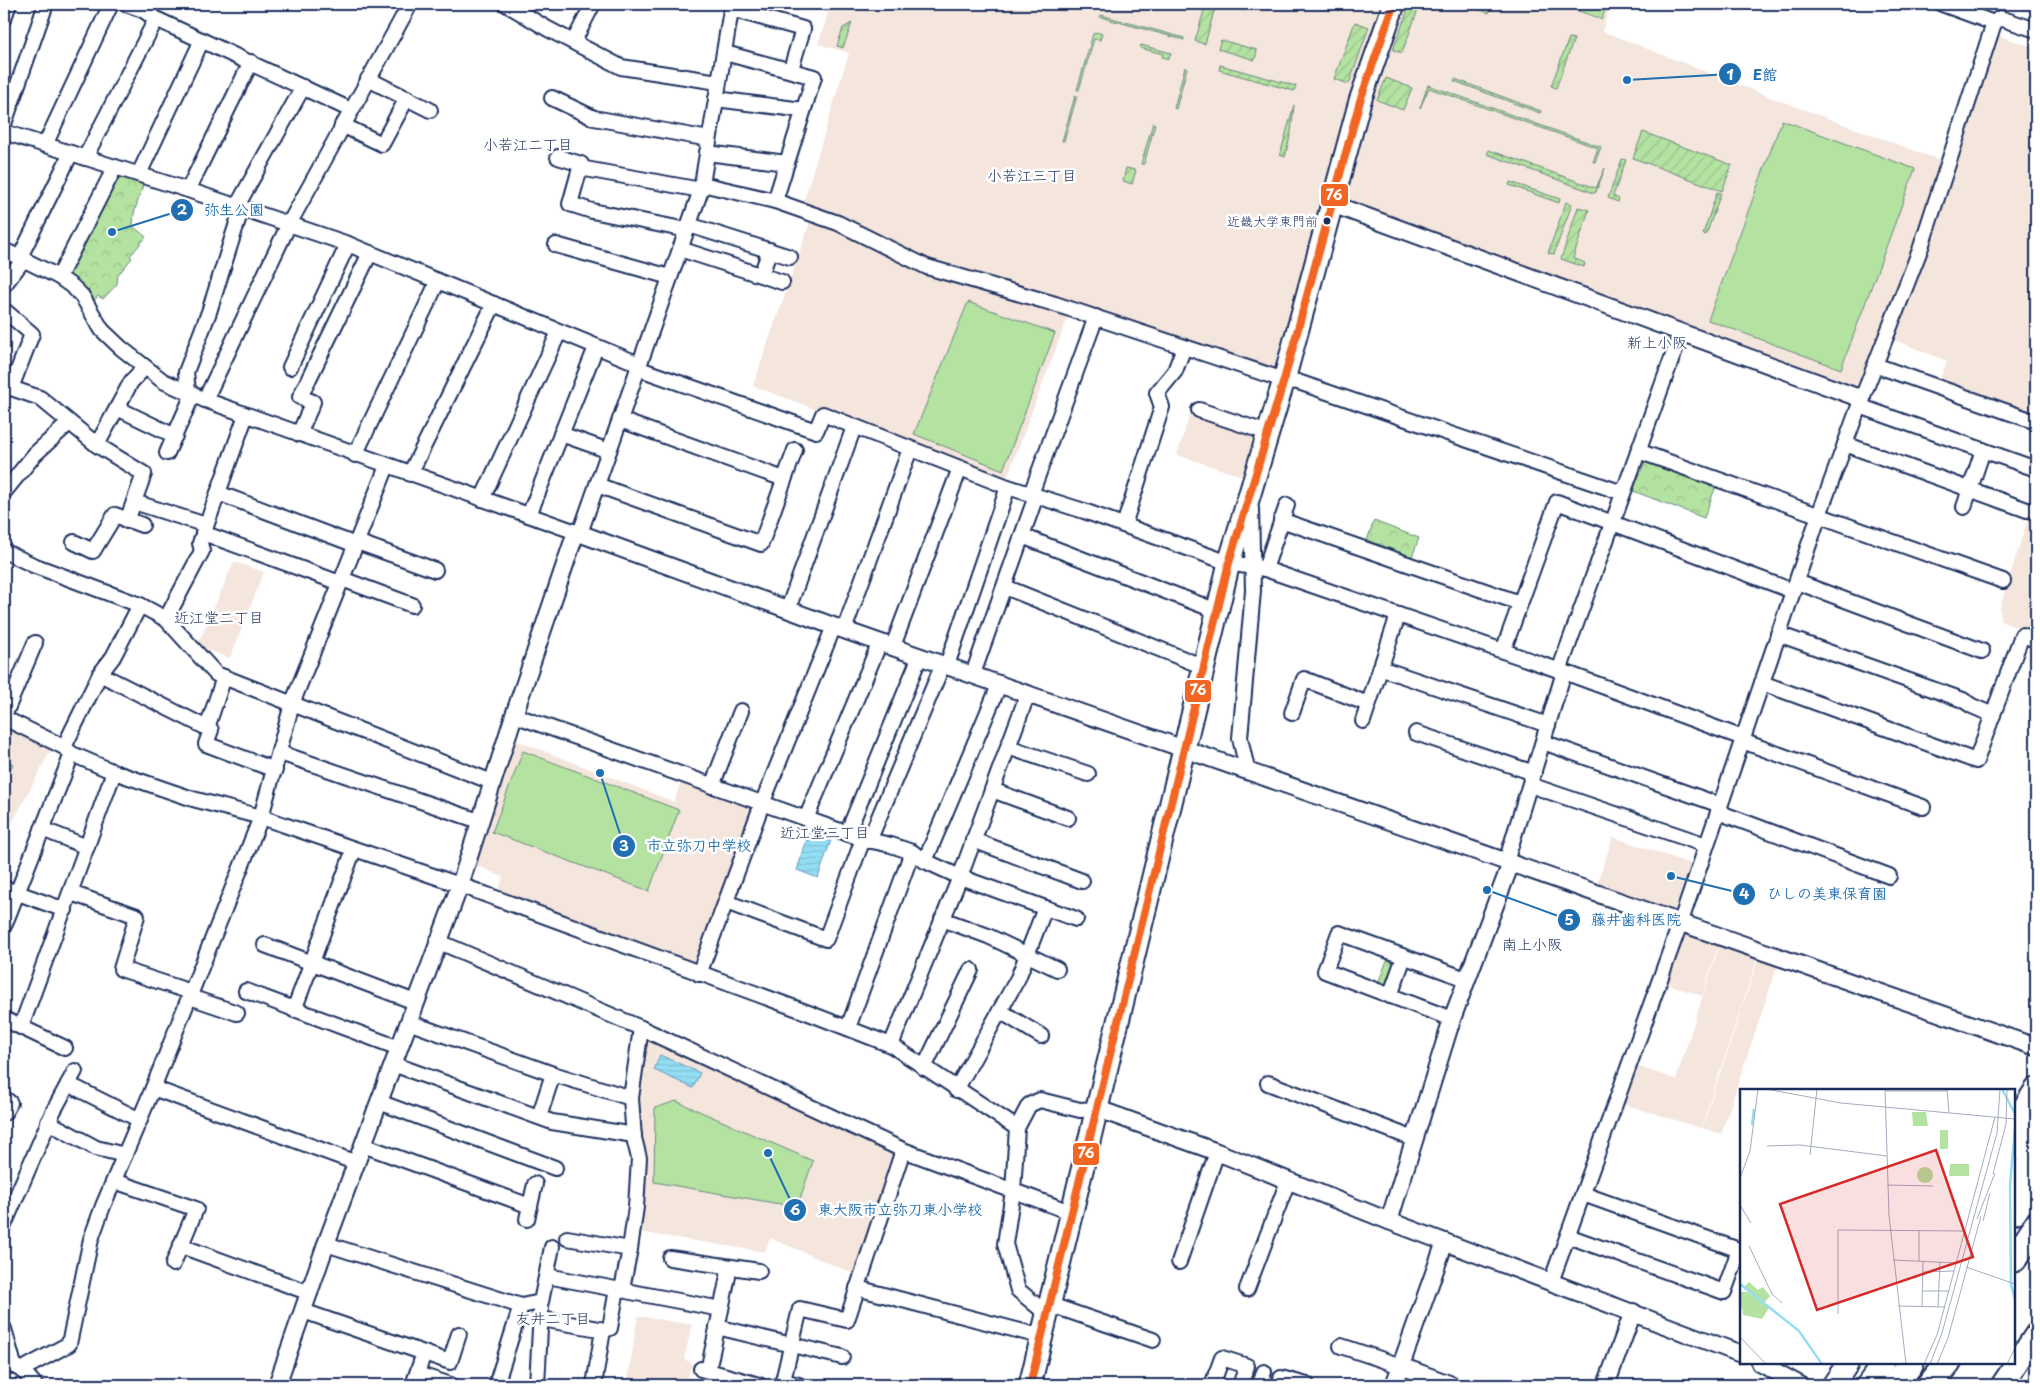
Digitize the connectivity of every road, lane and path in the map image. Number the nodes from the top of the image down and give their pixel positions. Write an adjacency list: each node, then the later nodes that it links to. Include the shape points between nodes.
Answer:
1 (9, 4): 13 (street)
2 (46, 4): 31 (street)
3 (111, 4): 34 (street)
4 (126, 4): 12 (street)
5 (405, 4): 22 (street, via 409,6)
6 (506, 4): 18 (street)
7 (593, 4): 18 (street)
8 (1394, 4): 46 (main road, via 1360,101)
9 (1942, 4): 15 (street)
10 (2004, 4): 15 (street)
11 (732, 6): 19 (street); 21 (street, via 803,29)
12 (145, 7): 14 (street)
13 (4, 18)
14 (156, 19): 17 (street); 38 (street)
15 (1997, 20): 16 (street); 71 (street, via 1920,250)
16 (2036, 30)
17 (202, 40): 20 (street); 42 (street)
18 (574, 41): 23 (street, via 621,67)
19 (725, 53): 21 (street); 23 (street)
20 (251, 62): 24 (street); 44 (street)
21 (791, 69): 30 (street, via 814,77)
22 (368, 79): 25 (street); 28 (street)
23 (718, 82): 27 (street)
24 (303, 87): 28 (street); 47 (street)
25 (407, 98): 29 (street); 32 (street, via 382,144)
26 (552, 98): 35 (street, via 594,118)
27 (716, 99): 30 (street); 35 (street)
28 (351, 110): 32 (street)
29 (430, 110)
30 (803, 110): 39 (street)
31 (4, 124)
32 (342, 125): 48 (street)
33 (4, 132): 34 (street)
34 (45, 145): 36 (street)
35 (708, 146): 39 (street); 43 (street)
36 (71, 153): 38 (street); 57 (street)
37 (558, 157): 41 (street, via 581,164)
38 (85, 158): 40 (street)
39 (787, 164): 45 (street)
40 (115, 167): 42 (street); 59 (street)
41 (580, 168): 43 (street); 49 (street, via 570,204 592,211)
42 (139, 174): 44 (street)
43 (701, 187): 45 (street); 49 (street)
44 (188, 190): 47 (street)
45 (775, 201): 66 (street, via 838,223 927,267)
46 (1332, 204): 68 (street); 75 (main road)
47 (239, 207): 48 (street); 77 (street, via 209,312 186,372)
48 (290, 224): 50 (street); 77 (street)
49 (688, 227): 52 (street); 54 (street)
50 (348, 244): 55 (street); 74 (street)
51 (556, 246): 60 (street)
52 (680, 249): 58 (street); 60 (street)
53 (4, 250): 57 (street)
54 (770, 250): 56 (street); 58 (street)
55 (370, 253): 61 (street); 87 (street, via 300,397 313,402)
56 (790, 256)
57 (22, 258): 59 (street); 63 (street)
58 (761, 275): 62 (street)
59 (59, 276): 73 (street, via 82,296 102,330)
60 (670, 277): 72 (street)
61 (438, 282): 64 (street); 98 (street)
62 (782, 282)
63 (4, 285)
64 (494, 304): 67 (street); 102 (street)
65 (4, 310): 76 (street, via 32,334)
66 (1096, 317): 70 (street); 111 (street)
67 (559, 332): 69 (street); 112 (street)
68 (1680, 333): 78 (street); 96 (street)
69 (596, 347): 72 (street); 88 (street)
70 (1184, 347): 75 (street); 123 (street, via 1176,371 1157,393 1162,408)
71 (1875, 365): 78 (street); 83 (street)
72 (638, 366): 82 (street); 85 (street, via 816,431 823,414)
73 (145, 367): 77 (street, via 163,381); 79 (street, via 131,382)
74 (290, 367)
75 (1284, 380): 86 (main road); 110 (street, via 1298,382)
76 (7, 386): 84 (street, via 40,398)
77 (195, 395): 81 (street); 89 (street)
78 (1860, 402): 90 (street); 94 (street)
79 (117, 408): 89 (street); 91 (street)
80 (1199, 410): 86 (street)
81 (246, 415): 87 (street); 109 (street)
82 (620, 420): 95 (street); 103 (street)
83 (2036, 422)
84 (68, 423): 91 (street); 108 (street, via 35,454)
85 (854, 427): 92 (street); 140 (street)
86 (1268, 433): 106 (main road)
87 (299, 434): 98 (street)
88 (561, 434): 95 (street); 117 (street)
89 (175, 436): 97 (street)
90 (1845, 444): 107 (street); 118 (street)
91 (97, 445): 113 (street, via 144,474)
92 (910, 449): 100 (street); 144 (street)
93 (794, 450): 103 (street)
94 (1983, 450): 101 (street); 107 (street)
95 (609, 451): 104 (street)
96 (1638, 451): 110 (street); 118 (street)
97 (167, 453)
98 (355, 455): 99 (street)
99 (387, 466): 102 (street); 128 (street)
100 (960, 468): 105 (street); 148 (street)
101 (2036, 469)
102 (410, 474): 112 (street)
103 (784, 479): 104 (street, via 761,544)
104 (597, 485): 125 (street)
105 (1008, 487): 111 (street); 152 (street)
106 (1251, 488): 130 (main road); 131 (street)
107 (1970, 489): 115 (street); 116 (street)
108 (4, 492)
109 (218, 493): 124 (street); 128 (street)
110 (1623, 493): 121 (street)
111 (1033, 495): 123 (street); 126 (street)
112 (482, 499): 117 (street)
113 (134, 502): 120 (street); 124 (street)
114 (1287, 505): 119 (street)
115 (1964, 507)
116 (2027, 510)
117 (529, 515): 125 (street)
118 (1819, 516): 134 (street); 135 (street)
119 (1281, 520): 131 (street); 137 (street)
120 (127, 521): 122 (street); 127 (street, via 115,515 93,551)
121 (1613, 522): 135 (street); 137 (street, via 1557,502); 155 (street)
122 (142, 525)
123 (1124, 525): 130 (street)
124 (205, 529): 133 (street); 143 (street, via 200,543 202,551)
125 (578, 533): 140 (street); 166 (street)
126 (1022, 536): 136 (street); 141 (street)
127 (74, 542)
128 (356, 544): 132 (street); 133 (street)
129 (4, 551): 138 (street, via 33,566)
130 (1229, 563): 131 (street); 141 (main road)
131 (1258, 568): 142 (street); 179 (street, via 1253,591 1240,738)
132 (435, 570)
133 (341, 581): 139 (street); 162 (street)
134 (2003, 581)
135 (1795, 586): 145 (street); 150 (street)
136 (1005, 587): 153 (street); 157 (street)
137 (1520, 603): 149 (street)
138 (140, 605): 143 (street); 156 (street, via 113,657)
139 (412, 605)
140 (788, 609): 144 (street)
141 (1217, 611): 153 (main road)
142 (1398, 615): 149 (street); 154 (street)
143 (166, 619): 158 (street, via 216,674)
144 (839, 628): 148 (street); 187 (street)
145 (1778, 634): 160 (street); 167 (street, via 1963,700)
146 (2036, 640): 167 (street, via 2022,635)
147 (35, 643): 168 (street)
148 (887, 644): 151 (street); 192 (street)
149 (1503, 651): 155 (street)
150 (1982, 651)
151 (920, 656): 152 (street); 195 (street)
152 (945, 664): 157 (street); 196 (street)
153 (1204, 668): 176 (main road)
154 (1380, 668): 163 (street); 170 (street)
155 (1562, 671): 170 (street); 173 (street)
156 (100, 674): 171 (street); 177 (street)
157 (973, 674): 159 (street)
158 (224, 677): 162 (street); 171 (street)
159 (1000, 683): 161 (street); 202 (street)
160 (1762, 683): 167 (street, via 1976,761); 173 (street)
161 (1028, 693): 175 (street); 176 (street)
162 (292, 704): 178 (street); 184 (street)
163 (1368, 704): 165 (street, via 1304,679); 169 (street)
164 (741, 711): 185 (street)
165 (1292, 713)
166 (514, 714): 184 (street); 185 (street)
167 (1993, 715)
168 (4, 717): 177 (street)
169 (1363, 721)
170 (1548, 725): 174 (street)
171 (207, 728): 180 (street, via 211,730 206,744)
172 (1416, 733): 183 (street)
173 (1743, 739): 188 (street); 189 (street)
174 (1543, 742): 183 (street); 189 (street)
175 (1008, 747): 182 (street); 186 (street)
176 (1184, 748): 179 (street); 256 (main road)
177 (68, 751): 181 (street); 194 (street)
178 (280, 753): 180 (street); 193 (street)
179 (1247, 769): 203 (street)
180 (275, 770): 190 (street)
181 (114, 772): 190 (street, via 193,799); 199 (street)
182 (1088, 774)
183 (1532, 779): 198 (street); 203 (street)
184 (492, 782): 193 (street)
185 (712, 786): 187 (street)
186 (992, 790): 191 (street); 197 (street)
187 (762, 804): 192 (street); 210 (street)
188 (1923, 807)
189 (1719, 809): 198 (street); 205 (street)
190 (261, 817): 200 (street); 227 (street)
191 (1068, 818)
192 (806, 819): 195 (street)
193 (479, 822): 207 (street)
194 (42, 828): 199 (street); 208 (street)
195 (847, 834): 196 (street)
196 (866, 840): 201 (street); 210 (street, via 826,938)
197 (973, 840): 204 (street); 206 (street)
198 (1706, 845): 215 (street)
199 (88, 847): 209 (street)
200 (354, 849): 207 (street); 221 (street)
201 (912, 852): 202 (street); 238 (street)
202 (925, 861): 204 (street)
203 (1508, 862): 215 (street); 225 (street)
204 (960, 876): 211 (street); 213 (street)
205 (1889, 876)
206 (1082, 881)
207 (460, 885): 217 (street); 224 (street)
208 (10, 890): 212 (street); 216 (street)
209 (71, 893): 212 (street); 227 (street, via 137,916 120,969)
210 (726, 902): 224 (street)
211 (1045, 908): 214 (street); 219 (street)
212 (65, 910): 236 (street)
213 (942, 919): 219 (street, via 988,936); 240 (street)
214 (1076, 919)
215 (1681, 921): 241 (street); 280 (street)
216 (4, 926)
217 (437, 941): 229 (street); 237 (street)
218 (265, 945): 221 (street)
219 (1026, 956): 222 (street); 231 (street)
220 (1404, 957): 225 (street); 228 (street); 228 (street, via 1339,933 1325,971)
221 (311, 963): 229 (street); 230 (street)
222 (1058, 969)
223 (971, 970): 245 (street)
224 (699, 974): 238 (street)
225 (1466, 979): 234 (street)
226 (246, 991): 230 (street)
227 (191, 994): 232 (street); 250 (street)
228 (1390, 996): 234 (street)
229 (415, 1002): 235 (street)
230 (294, 1010): 243 (street)
231 (1000, 1011): 239 (street); 252 (street)
232 (237, 1013)
233 (4, 1019): 236 (street)
234 (1452, 1019): 265 (street)
235 (408, 1022): 243 (street); 247 (street)
236 (21, 1027): 242 (street)
237 (641, 1028): 254 (street); 268 (street)
238 (848, 1028): 240 (street)
239 (1042, 1036)
240 (891, 1046): 245 (street)
241 (2036, 1047)
242 (64, 1048)
243 (399, 1048): 244 (street)
244 (393, 1064): 255 (street); 258 (street)
245 (924, 1068): 252 (street)
246 (75, 1071): 249 (street)
247 (553, 1074): 254 (street); 258 (street)
248 (1268, 1083): 265 (street)
249 (68, 1084): 260 (street); 262 (street)
250 (153, 1088): 260 (street); 272 (street)
251 (2036, 1089): 261 (main road)
252 (956, 1090): 263 (street)
253 (4, 1098): 257 (street, via 10,1102)
254 (631, 1098): 264 (street)
255 (379, 1102): 266 (street); 273 (street)
256 (1098, 1110): 263 (street, via 1080,1110 1040,1100 1029,1105); 269 (street); 282 (main road)
257 (4, 1113)
258 (539, 1117): 264 (street)
259 (2036, 1117): 267 (highway)
260 (140, 1120): 271 (street)
261 (2015, 1120)
262 (48, 1122): 271 (street, via 96,1148); 284 (street)
263 (1017, 1128): 279 (street)
264 (634, 1136): 293 (street, via 639,1158)
265 (1414, 1139): 283 (street)
266 (363, 1145): 272 (street); 278 (street, via 528,1213)
267 (2015, 1147)
268 (903, 1150): 279 (street); 303 (street)
269 (1217, 1152): 276 (street); 296 (street)
270 (2036, 1152): 277 (main road)
271 (125, 1155): 275 (street)
272 (357, 1163): 290 (street)
273 (555, 1168)
274 (2036, 1178): 281 (highway)
275 (114, 1181): 291 (street, via 196,1209); 333 (street, via 91,1239 68,1344)
276 (1288, 1181): 283 (street); 305 (street)
277 (2015, 1182)
278 (535, 1184)
279 (1013, 1191): 282 (street); 310 (street, via 1005,1244 1018,1290)
280 (1583, 1194): 286 (street); 286 (street, via 1739,1250 1724,1292)
281 (2015, 1210)
282 (1073, 1213): 310 (main road)
283 (1390, 1221): 288 (street)
284 (4, 1225)
285 (2036, 1226): 295 (highway)
286 (1568, 1236): 302 (street)
287 (567, 1238): 293 (street)
288 (1445, 1242): 302 (street); 334 (street)
289 (2036, 1243): 300 (highway)
290 (326, 1244): 306 (street); 308 (street)
291 (181, 1246): 297 (street); 306 (street)
292 (552, 1247): 301 (street)
293 (630, 1249): 304 (street)
294 (670, 1258): 298 (street)
295 (2015, 1258)
296 (1179, 1262)
297 (173, 1264)
298 (730, 1267): 299 (street); 309 (street)
299 (759, 1271)
300 (2015, 1273)
301 (546, 1276): 304 (street); 307 (street)
302 (1551, 1282): 312 (street)
303 (857, 1288): 319 (street); 321 (street, via 847,1320 800,1309)
304 (620, 1289): 309 (street); 316 (street, via 610,1328)
305 (1247, 1290)
306 (310, 1293): 311 (street)
307 (541, 1302): 308 (street); 313 (street)
308 (521, 1306): 343 (street)
309 (721, 1309): 314 (street)
310 (1050, 1310): 319 (main road); 320 (street)
311 (303, 1311): 323 (street); 340 (street)
312 (1633, 1312): 324 (street); 355 (street)
313 (541, 1319): 316 (street); 344 (street)
314 (717, 1327): 321 (street); 338 (street, via 704,1370)
315 (4, 1329): 333 (street)
316 (603, 1330): 345 (street)
317 (459, 1334): 323 (street, via 450,1362)
318 (2036, 1334): 362 (main road)
319 (1043, 1336): 348 (main road)
320 (1153, 1340)
321 (792, 1345): 325 (street); 339 (street)
322 (1341, 1346): 334 (street)
323 (424, 1353): 337 (street)
324 (1740, 1354)
325 (842, 1357)
326 (1762, 1364): 356 (street)
327 (1847, 1364): 357 (main road)
328 (1882, 1364): 358 (main road)
329 (1899, 1364): 359 (highway)
330 (1910, 1364): 360 (highway)
331 (1942, 1364): 361 (highway)
332 (1947, 1364): 361 (highway)
333 (13, 1366): 341 (street)
334 (1401, 1366): 353 (street); 354 (street)
335 (1264, 1372): 351 (street)
336 (1281, 1378): 352 (street)
337 (415, 1380): 342 (street)
338 (729, 1381): 346 (street)
339 (783, 1383): 347 (street)
340 (281, 1384)
341 (35, 1385)
342 (451, 1385)
343 (496, 1385)
344 (537, 1385)
345 (594, 1385)
346 (759, 1385)
347 (799, 1385)
348 (1030, 1385)
349 (1212, 1385): 350 (street, via 1222,1358 1248,1366)
350 (1240, 1385)
351 (1259, 1385)
352 (1307, 1385)
353 (1394, 1385)
354 (1452, 1385)
355 (1606, 1385)
356 (1800, 1385)
357 (1833, 1385)
358 (1867, 1385)
359 (1890, 1385)
360 (1895, 1385)
361 (1929, 1385)
362 (2002, 1385)

